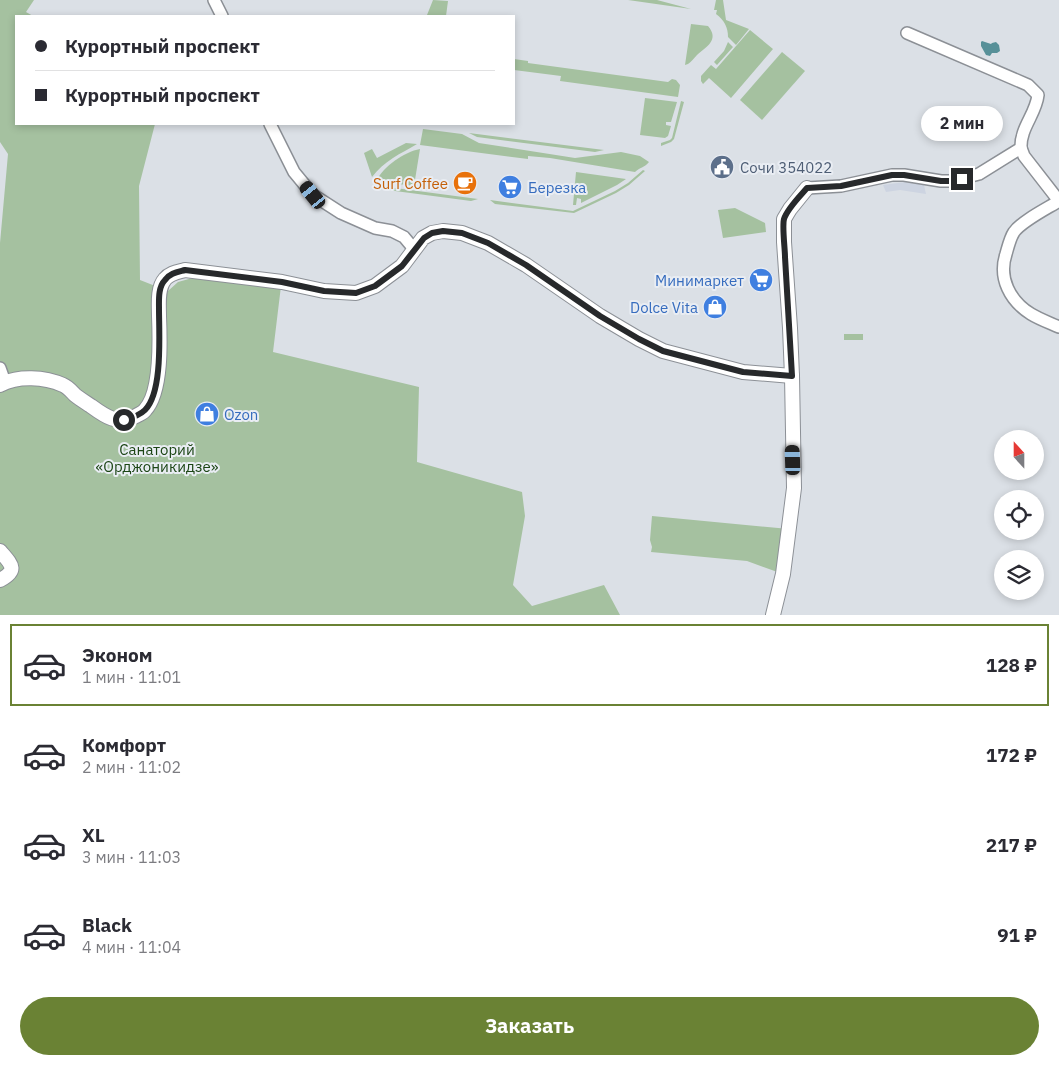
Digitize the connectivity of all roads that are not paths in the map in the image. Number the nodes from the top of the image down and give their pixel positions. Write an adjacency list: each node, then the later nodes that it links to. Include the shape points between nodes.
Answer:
1 (214, 0): 2 (street)
2 (222, 15)
3 (907, 33): 5 (street, via 1034,90 1038,95 1037,101 1020,140)
4 (270, 125): 8 (street, via 294,172 313,195 341,213 404,237)
5 (1021, 148): 6 (street, via 979,174 952,181 892,175 841,186); 7 (street)
6 (807, 188): 11 (street, via 784,219)
7 (1059, 201): 9 (street, via 1020,225 1013,234 1004,260 1004,277 1015,301 1031,314)
8 (414, 249): 11 (street, via 432,233 462,233 488,243 526,265 600,316 663,351 743,372); 12 (street, via 402,266 375,286 356,293 185,270 173,274 161,285 158,374 152,399 146,409 134,417 116,420 104,416 66,386 52,381 22,378)
9 (1059, 327)
10 (0, 368): 12 (street)
11 (792, 376): 15 (street, via 794,488 783,574)
12 (3, 383)
13 (0, 551): 14 (street, via 12,565 10,574)
14 (0, 580)
15 (773, 615)

